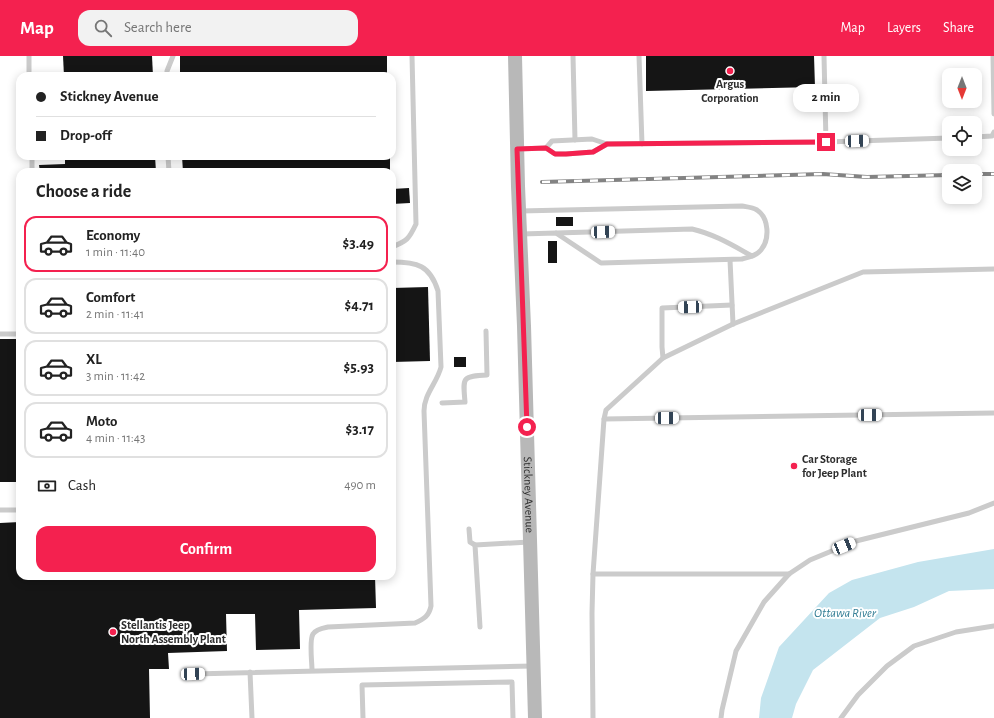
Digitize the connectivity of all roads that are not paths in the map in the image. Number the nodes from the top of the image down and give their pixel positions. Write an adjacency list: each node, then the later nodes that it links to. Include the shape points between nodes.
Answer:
1 (29, 56): 9 (lane)
2 (173, 56): 10 (lane)
3 (412, 56): 24 (lane, via 416,224 405,241)
4 (515, 56): 20 (street, Stickney Avenue)
5 (574, 56): 15 (lane)
6 (640, 56): 18 (lane)
7 (824, 56): 16 (lane)
8 (993, 56): 11 (lane)
9 (29, 72)
10 (167, 72)
11 (994, 114)
12 (994, 132): 13 (lane, via 992,136)
13 (982, 137)
14 (942, 138): 16 (lane)
15 (575, 140): 17 (lane, via 592,139); 19 (lane, via 552,141)
16 (826, 142): 18 (lane)
17 (607, 144): 18 (lane); 19 (lane, via 593,152 566,154 555,154)
18 (642, 144)
19 (546, 148): 20 (lane)
20 (517, 149): 21 (street, Stickney Avenue)
21 (519, 211): 23 (street, Stickney Avenue); 25 (lane, via 750,207 758,210 763,216 767,230 761,250)
22 (556, 233): 23 (lane); 25 (lane, via 692,229 716,237); 26 (lane, via 601,263)
23 (520, 234): 42 (street, Stickney Avenue)
24 (396, 245)
25 (752, 256): 26 (lane)
26 (730, 260): 29 (lane)
27 (396, 262): 49 (lane, via 414,263 422,267 430,273 438,291 441,367 425,398 424,411 431,606 429,614 415,623 320,628 313,633 311,640)
28 (994, 269): 30 (lane, via 863,272)
29 (732, 305): 30 (lane); 34 (lane, via 662,308)
30 (733, 324): 34 (lane)
31 (486, 332): 35 (lane, via 487,375 467,378 464,386 465,402)
32 (0, 334): 33 (lane)
33 (16, 334)
34 (664, 358): 37 (lane, via 606,410)
35 (442, 403)
36 (994, 413): 37 (lane)
37 (604, 419): 44 (lane)
38 (994, 503): 45 (lane, via 969,513 856,541 810,560)
39 (0, 510): 40 (lane)
40 (16, 510)
41 (469, 529): 43 (lane, via 470,542)
42 (530, 542): 43 (lane); 48 (street, Stickney Avenue)
43 (475, 545): 47 (lane)
44 (593, 574): 45 (lane); 56 (lane)
45 (789, 574): 57 (lane, via 764,602 736,650)
46 (994, 626): 58 (lane, via 956,632 914,646 887,666 858,695)
47 (480, 627)
48 (534, 666): 49 (lane); 55 (street, Stickney Avenue)
49 (312, 670): 50 (lane)
50 (250, 672): 51 (lane); 52 (lane)
51 (193, 674)
52 (252, 718)
53 (363, 718): 54 (lane, via 362,685 512,682)
54 (513, 718)
55 (535, 718)
56 (593, 718)
57 (722, 718)
58 (841, 718)

